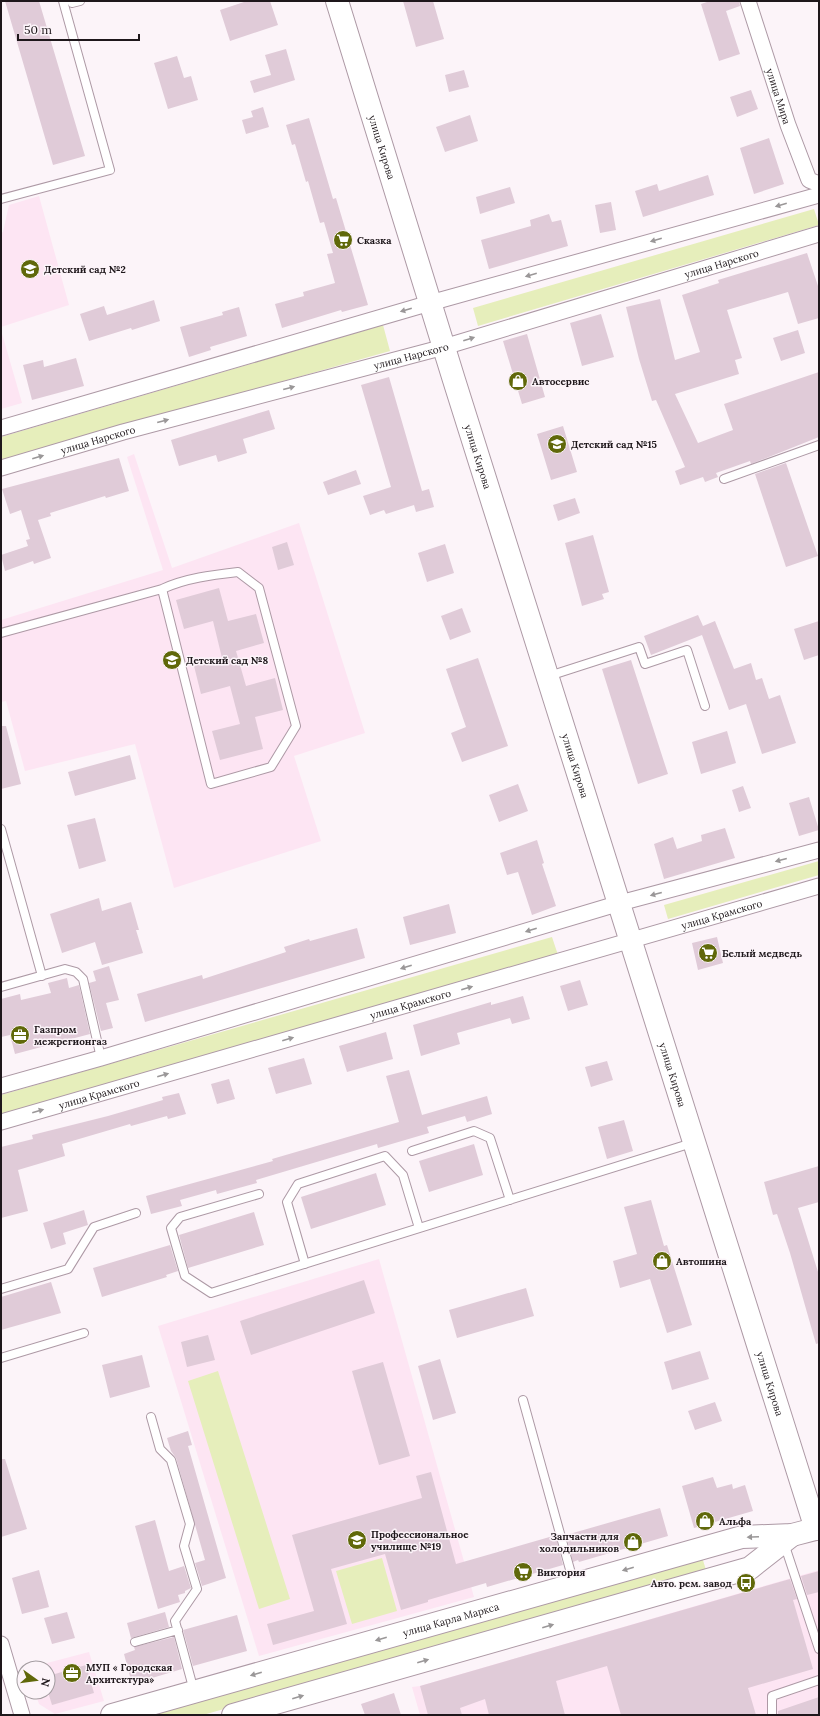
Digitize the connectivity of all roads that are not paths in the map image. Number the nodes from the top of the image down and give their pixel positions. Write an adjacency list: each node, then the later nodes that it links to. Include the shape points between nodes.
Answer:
1 (63, 1): 8 (lane, via 110,170)
2 (71, 1): 3 (lane)
3 (80, 1)
4 (337, 1): 10 (main road, улица Кирова)
5 (748, 1): 6 (street, улица Мира, via 788,125 809,180)
6 (819, 184)
7 (819, 195): 10 (street, one-way to 10)
8 (1, 199)
9 (819, 234): 11 (street, улица Нарского, one-way to 9)
10 (430, 303): 11 (main road, улица Кирова); 12 (street, one-way to 12)
11 (444, 347): 14 (street, улица Нарского, one-way to 11, via 123,432); 18 (main road, улица Кирова)
12 (1, 428)
13 (819, 446): 15 (lane)
14 (1, 468)
15 (724, 479)
16 (162, 589): 16 (lane, via 211,784 271,767 296,726 259,588 238,572 204,577); 17 (lane)
17 (1, 633)
18 (548, 676): 19 (lane, via 639,647 645,664 687,650); 23 (main road, улица Кирова)
19 (705, 706)
20 (1, 829): 25 (lane)
21 (819, 850): 23 (street, one-way to 23)
22 (819, 886): 24 (street, улица Крамского)
23 (620, 903): 24 (main road, улица Кирова); 27 (street, one-way to 27)
24 (632, 940): 29 (street, улица Крамского, one-way to 24); 30 (main road, улица Кирова)
25 (42, 976): 26 (lane); 27 (lane, via 65,969 76,972 83,979)
26 (1, 987)
27 (101, 1058): 28 (street)
28 (1, 1086)
29 (1, 1122)
30 (695, 1142): 33 (lane); 42 (main road, улица Кирова)
31 (412, 1151): 33 (lane, via 474,1131 490,1138)
32 (259, 1194): 36 (lane, via 180,1217 171,1228 185,1276 211,1293)
33 (510, 1200): 35 (lane)
34 (136, 1213): 37 (lane, via 94,1227 68,1269)
35 (419, 1228): 36 (lane); 36 (lane, via 403,1175 385,1156 298,1184 287,1202)
36 (305, 1264)
37 (1, 1289)
38 (84, 1333): 39 (lane)
39 (1, 1358)
40 (523, 1400): 44 (lane)
41 (151, 1417): 45 (lane, via 160,1449 171,1460 190,1524 184,1546 197,1589 175,1621)
42 (818, 1529): 43 (main road, улица Карла Маркса)
43 (788, 1539): 44 (main road, улица Карла Маркса, one-way to 44, via 742,1537); 48 (lane); 53 (main road, улица Карла Маркса, one-way to 43, via 750,1568)
44 (574, 1585): 50 (main road, улица Карла Маркса, one-way to 50)
45 (178, 1630): 46 (lane); 50 (lane)
46 (135, 1642)
47 (1, 1644): 51 (street)
48 (819, 1649)
49 (819, 1680): 54 (lane, via 772,1696)
50 (194, 1692): 52 (main road, улица Карла Маркса)
51 (22, 1715)
52 (112, 1715)
53 (233, 1715)
54 (772, 1715)

